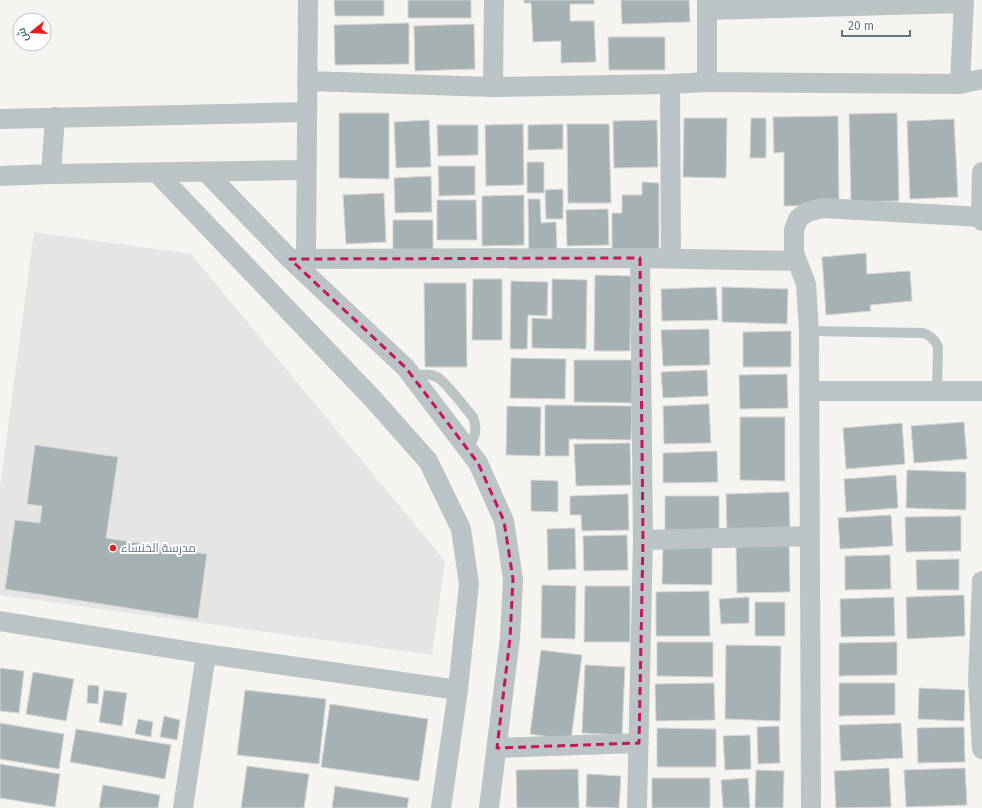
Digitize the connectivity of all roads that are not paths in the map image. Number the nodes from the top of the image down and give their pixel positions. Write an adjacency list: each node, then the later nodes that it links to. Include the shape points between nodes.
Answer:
1 (308, 0): 6 (street)
2 (494, 0): 10 (street)
3 (964, 1): 4 (street); 9 (street)
4 (707, 5): 7 (street)
5 (982, 79): 9 (street)
6 (307, 81): 10 (street); 11 (street)
7 (707, 82): 8 (street); 9 (street)
8 (670, 84): 10 (street); 23 (street)
9 (960, 84)
10 (492, 87)
11 (307, 112): 12 (street); 14 (street)
12 (55, 117): 13 (street); 18 (street)
13 (0, 119)
14 (306, 170): 16 (street); 22 (street)
15 (157, 172): 16 (street); 18 (street); 35 (street, via 368,393 428,461 461,529 469,584)
16 (206, 172): 22 (street)
17 (982, 172): 20 (street)
18 (51, 174): 19 (street)
19 (0, 176)
20 (982, 219): 24 (street, via 823,208 807,212 798,219 793,245)
21 (640, 258): 22 (street); 23 (street); 30 (street)
22 (298, 259): 37 (street, via 406,368 478,463 504,521 513,579 510,638)
23 (671, 259): 24 (street)
24 (796, 261): 25 (street, via 806,284)
25 (809, 331): 26 (street); 27 (lane, via 928,335 936,341 938,347)
26 (810, 390): 27 (street); 29 (street)
27 (937, 391): 28 (street)
28 (982, 391)
29 (810, 536): 30 (street); 43 (street)
30 (643, 540): 36 (street)
31 (982, 581): 34 (street)
32 (0, 621): 33 (street)
33 (206, 654): 35 (street); 39 (street)
34 (980, 680): 38 (street)
35 (458, 690): 40 (street)
36 (639, 744): 37 (street); 42 (street)
37 (497, 748): 41 (street)
38 (982, 749)
39 (183, 808)
40 (441, 808)
41 (489, 808)
42 (637, 808)
43 (811, 808)

